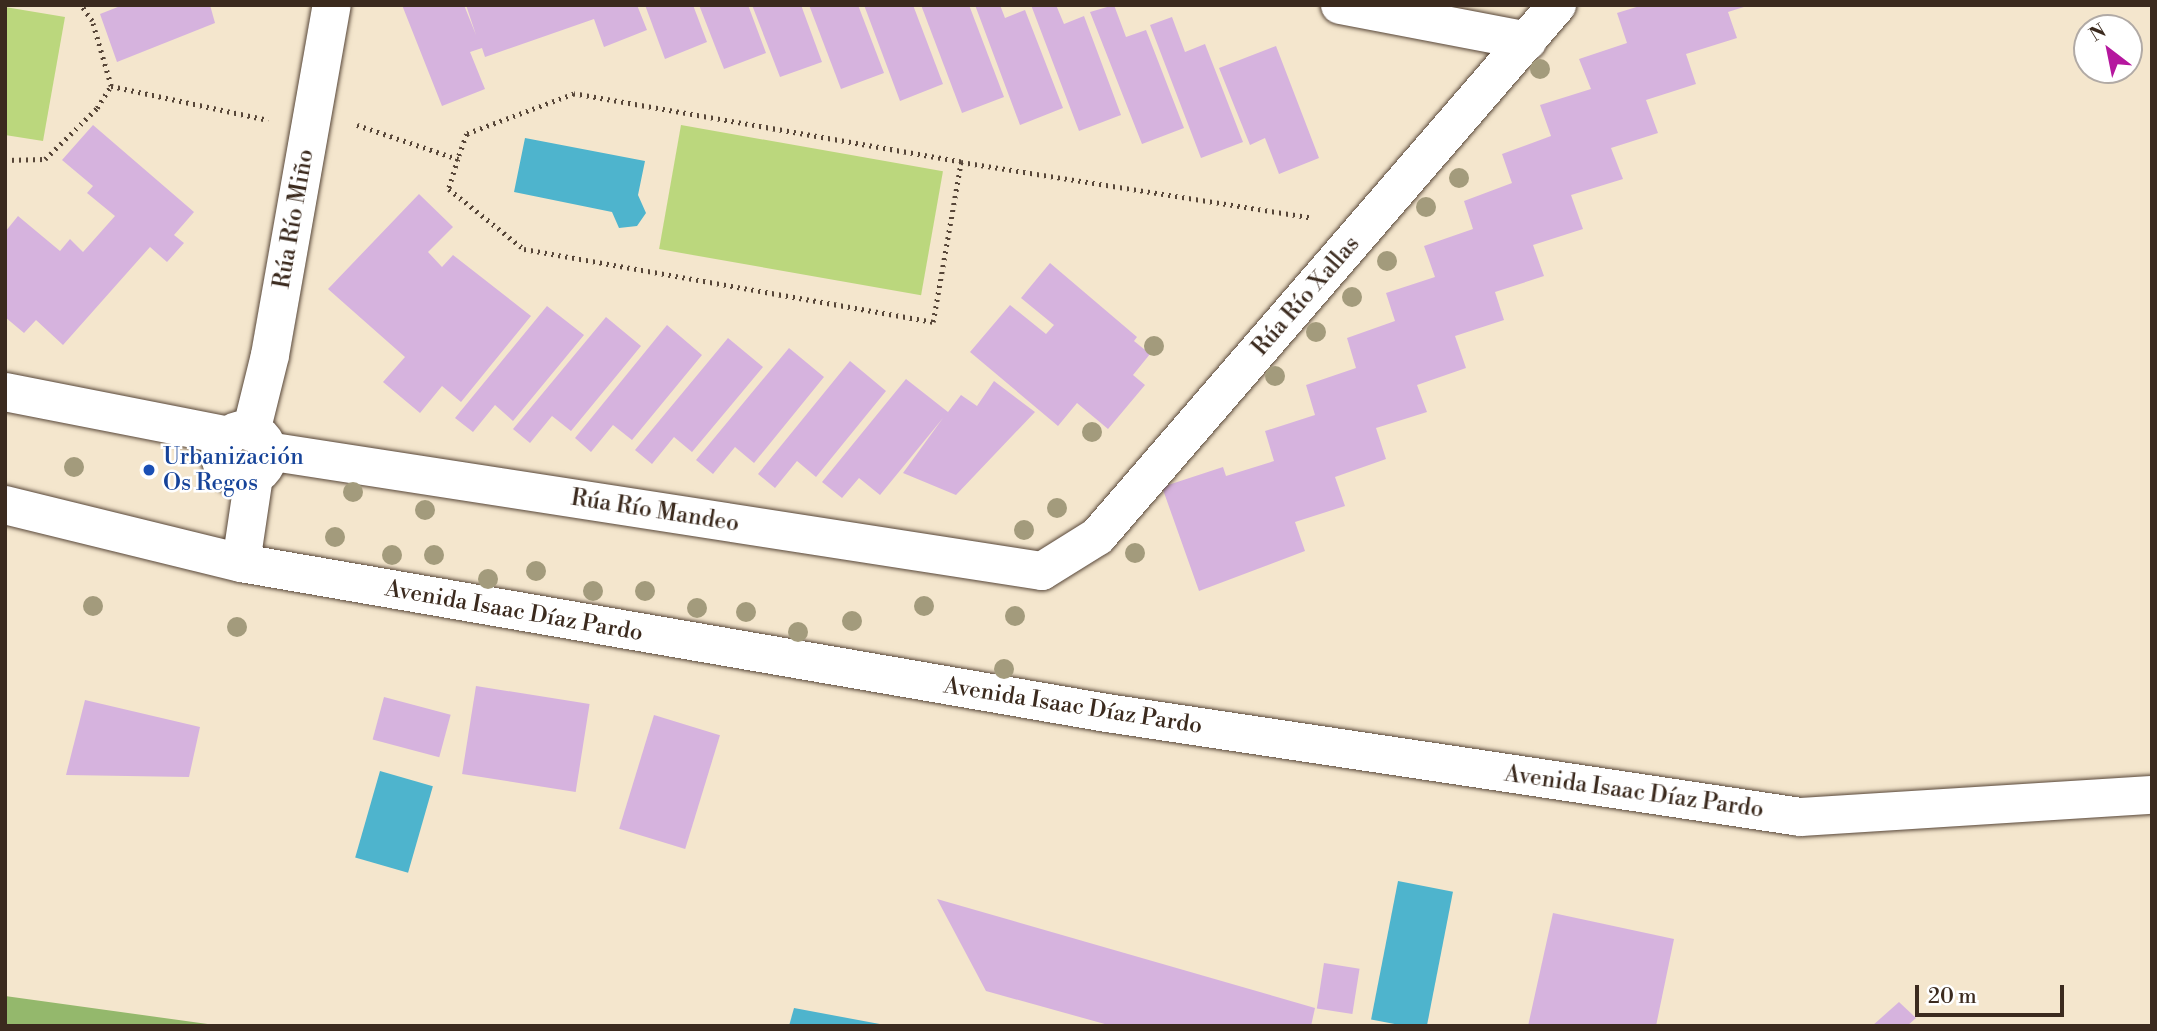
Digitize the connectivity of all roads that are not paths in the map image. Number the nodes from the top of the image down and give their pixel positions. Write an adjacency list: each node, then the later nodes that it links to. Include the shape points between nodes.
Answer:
1 (332, 5): 6 (street, Rúa Río Miño)
2 (1340, 5): 4 (street)
3 (1557, 5): 4 (street, Rúa Río Xallas)
4 (1528, 41): 9 (street, Rúa Río Xallas, via 1098,536)
5 (5, 392): 6 (street, Rúa Río Mandeo)
6 (250, 449): 8 (street, Rúa Río Miño); 9 (street, Rúa Río Mandeo)
7 (5, 505): 8 (street, Avenida Isaac Díaz Pardo)
8 (241, 563): 10 (street, Avenida Isaac Díaz Pardo, via 1107,713 1800,817)
9 (1042, 572)
10 (2152, 795)

